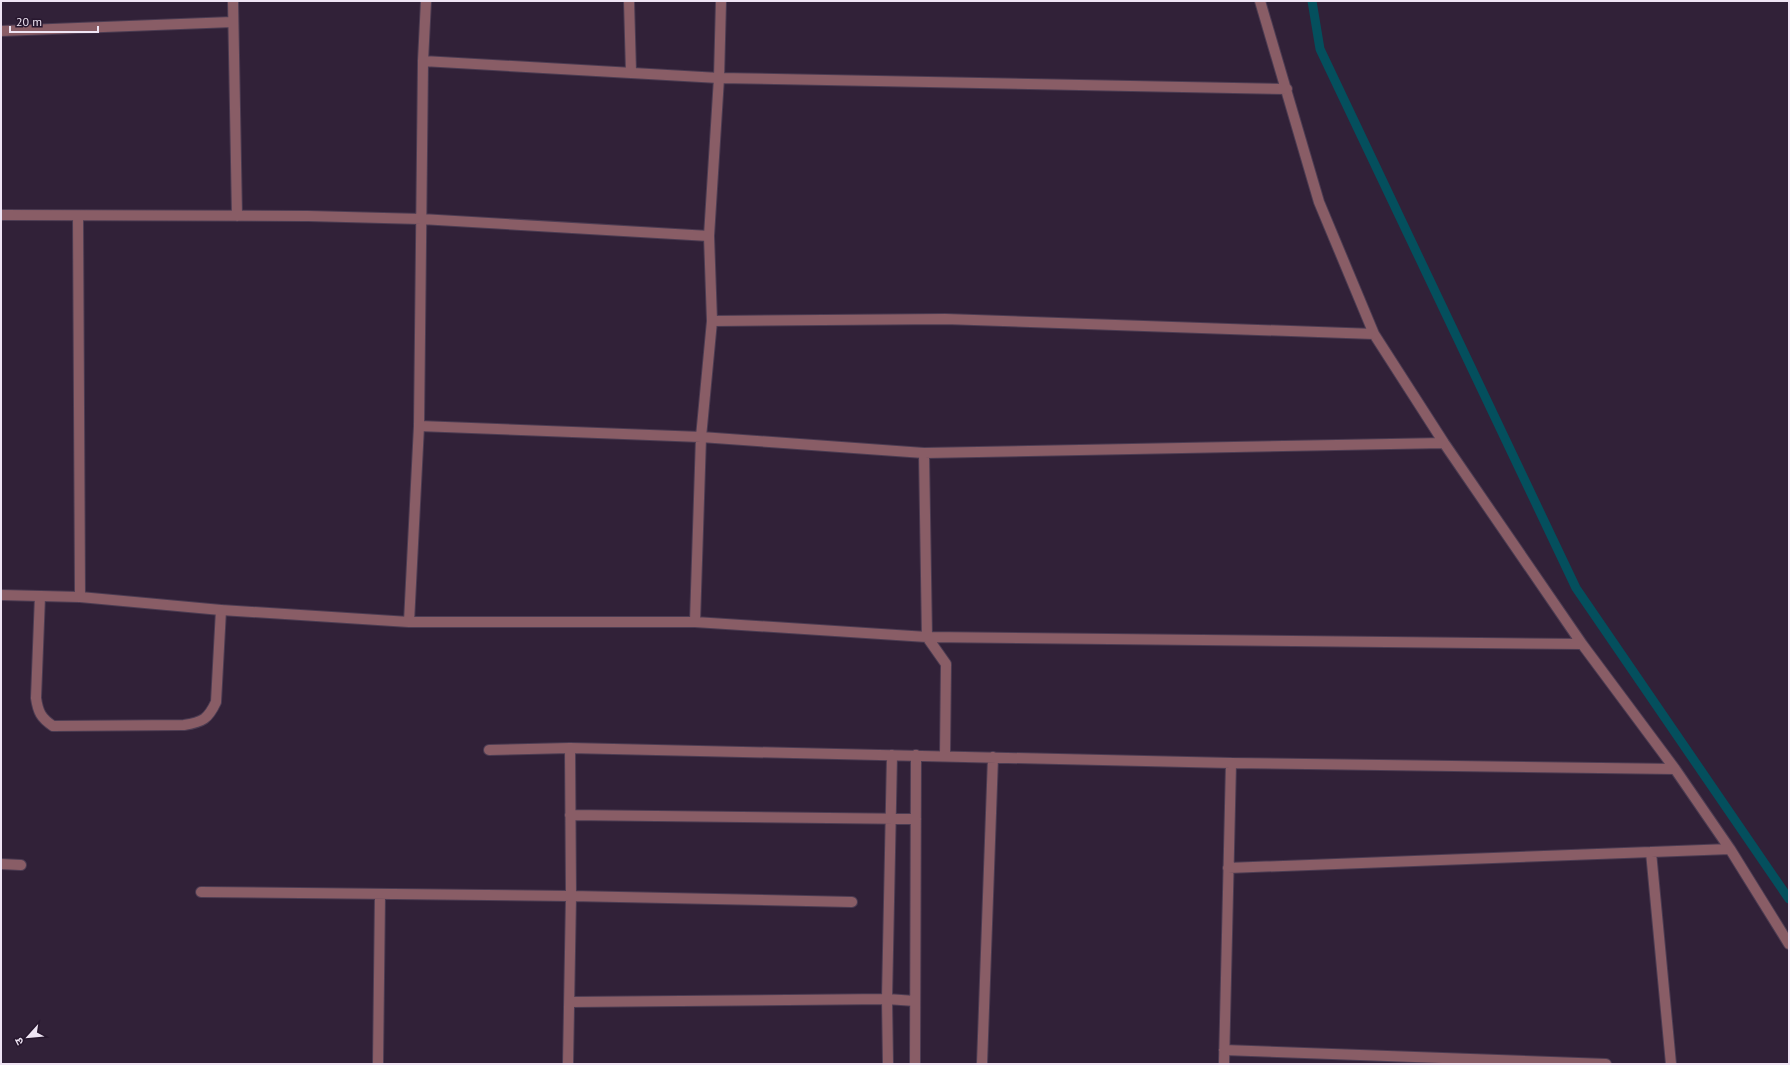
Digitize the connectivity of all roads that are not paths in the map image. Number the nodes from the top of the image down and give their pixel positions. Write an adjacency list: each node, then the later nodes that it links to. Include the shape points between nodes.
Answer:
1 (233, 1): 6 (street)
2 (426, 1): 8 (street)
3 (629, 1): 9 (street)
4 (721, 1): 10 (street)
5 (1260, 1): 11 (street)
6 (232, 22): 7 (street); 14 (street)
7 (1, 31)
8 (423, 61): 9 (street); 15 (street)
9 (631, 72): 10 (street)
10 (719, 78): 11 (street); 16 (street)
11 (1287, 89): 18 (street, via 1319,202)
12 (1, 215): 13 (street)
13 (78, 216): 14 (street); 25 (street)
14 (237, 216): 15 (street)
15 (421, 219): 16 (street); 19 (street)
16 (709, 236): 17 (street)
17 (712, 321): 18 (street, via 945,319); 20 (street)
18 (1374, 334): 21 (street)
19 (418, 426): 20 (street); 27 (street)
20 (701, 436): 22 (street); 28 (street)
21 (1444, 443): 22 (street); 30 (street)
22 (924, 453): 29 (street)
23 (1, 595): 24 (street)
24 (40, 596): 25 (street); 26 (street, via 36,698 38,711 43,720 54,726 184,725 198,723 210,715 216,702)
25 (80, 597): 26 (street)
26 (221, 610): 27 (street)
27 (409, 622): 28 (street)
28 (695, 622): 29 (street)
29 (927, 637): 30 (street); 35 (street, via 946,664)
30 (1582, 644): 38 (street)
31 (570, 748): 32 (street); 33 (street); 39 (street)
32 (489, 750)
33 (892, 755): 34 (street); 40 (street)
34 (916, 755): 35 (street); 41 (street)
35 (945, 756): 36 (street)
36 (994, 757): 37 (street); 61 (street)
37 (1231, 762): 38 (street); 46 (street)
38 (1675, 769): 42 (street)
39 (570, 815): 40 (street); 49 (street)
40 (891, 818): 41 (street); 52 (street)
41 (916, 818): 53 (street)
42 (1730, 849): 43 (street); 51 (street)
43 (1651, 852): 46 (street); 64 (street)
44 (1, 864): 45 (street)
45 (20, 865)
46 (1228, 868): 55 (street)
47 (202, 892): 48 (street)
48 (380, 894): 49 (street); 57 (street)
49 (571, 896): 50 (street); 54 (street)
50 (852, 902)
51 (1789, 944)
52 (887, 999): 53 (street); 54 (street); 59 (street)
53 (915, 1001): 60 (street)
54 (570, 1002): 58 (street)
55 (1224, 1050): 56 (street); 62 (street)
56 (1446, 1061): 63 (street)
57 (378, 1064)
58 (568, 1064)
59 (888, 1064)
60 (915, 1064)
61 (982, 1064)
62 (1224, 1064)
63 (1606, 1064)
64 (1671, 1064)

